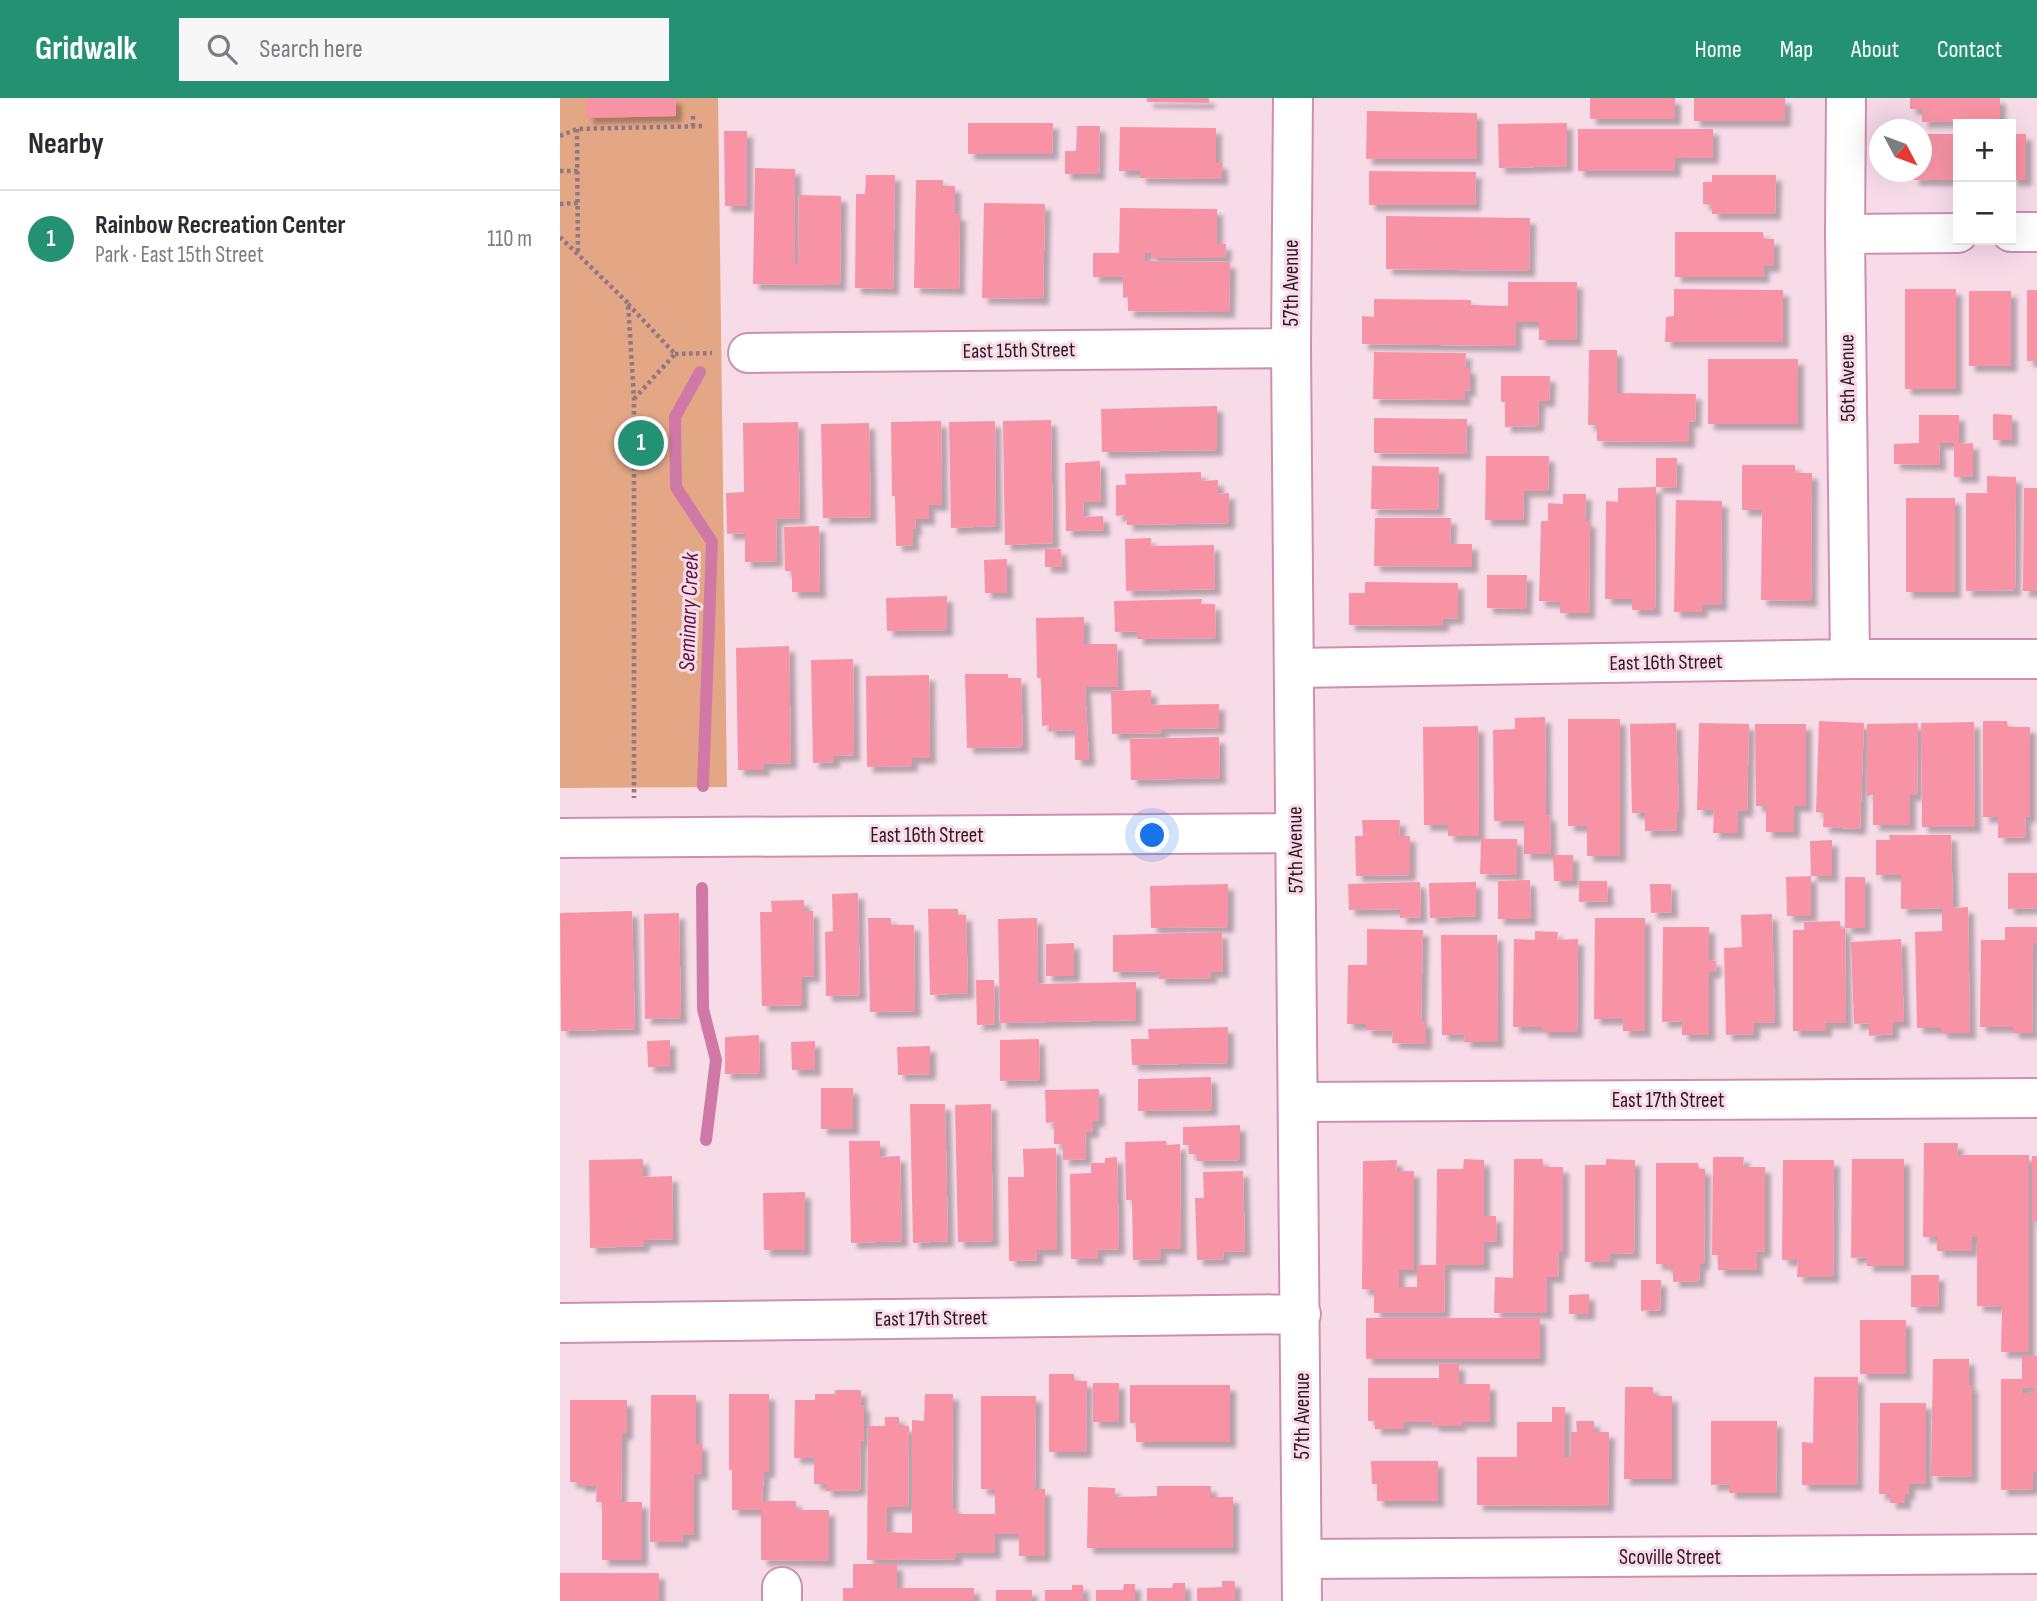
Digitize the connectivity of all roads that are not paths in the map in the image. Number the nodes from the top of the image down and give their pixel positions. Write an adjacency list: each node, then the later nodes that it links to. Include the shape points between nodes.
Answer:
1 (1293, 98): 7 (street, 57th Avenue)
2 (1846, 98): 6 (street, 56th Avenue)
3 (2016, 232): 4 (street)
4 (2037, 232)
5 (1953, 233): 6 (street)
6 (1845, 234): 9 (street, 56th Avenue)
7 (1291, 348): 8 (street, East 15th Street); 11 (street, 57th Avenue)
8 (748, 353)
9 (1850, 659): 10 (street, East 16th Street); 11 (street, East 16th Street)
10 (2037, 659)
11 (1295, 668): 12 (street, 57th Avenue)
12 (1295, 833): 13 (street, East 16th Street); 15 (street, 57th Avenue)
13 (560, 838)
14 (2037, 1098): 15 (street, East 17th Street)
15 (1299, 1102): 16 (street, 57th Avenue)
16 (1301, 1314): 17 (street, East 17th Street); 19 (street, 57th Avenue)
17 (560, 1322)
18 (2037, 1554): 19 (street, Scoville Street)
19 (1302, 1559): 20 (street, 57th Avenue)
20 (1302, 1601)

